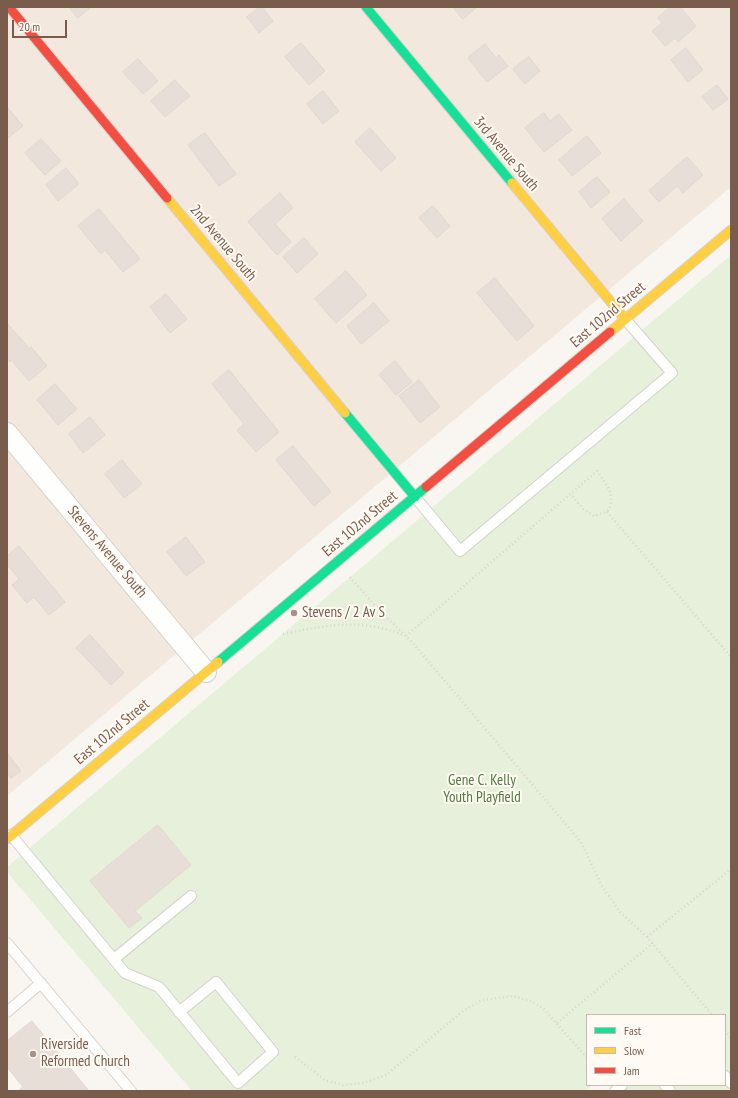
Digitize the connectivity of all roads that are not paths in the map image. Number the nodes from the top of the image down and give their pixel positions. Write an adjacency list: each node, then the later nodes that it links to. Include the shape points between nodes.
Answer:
1 (9, 7): 6 (street, 2nd Avenue South)
2 (366, 7): 4 (street, 3rd Avenue South)
3 (731, 230): 4 (street, East 102nd Street)
4 (624, 319): 6 (street, East 102nd Street); 6 (lane, via 672,373 660,384 460,551)
5 (7, 433): 7 (street, Stevens Avenue South)
6 (415, 497): 7 (street, East 102nd Street)
7 (206, 672): 8 (street, East 102nd Street)
8 (9, 837): 11 (lane)
9 (191, 896): 11 (lane)
10 (7, 943): 12 (lane)
11 (114, 960): 14 (lane, via 125,973 159,987)
12 (41, 983): 13 (lane); 15 (lane)
13 (7, 1012)
14 (179, 1012): 14 (lane, via 238,1083 273,1052 216,982)
15 (131, 1091)

